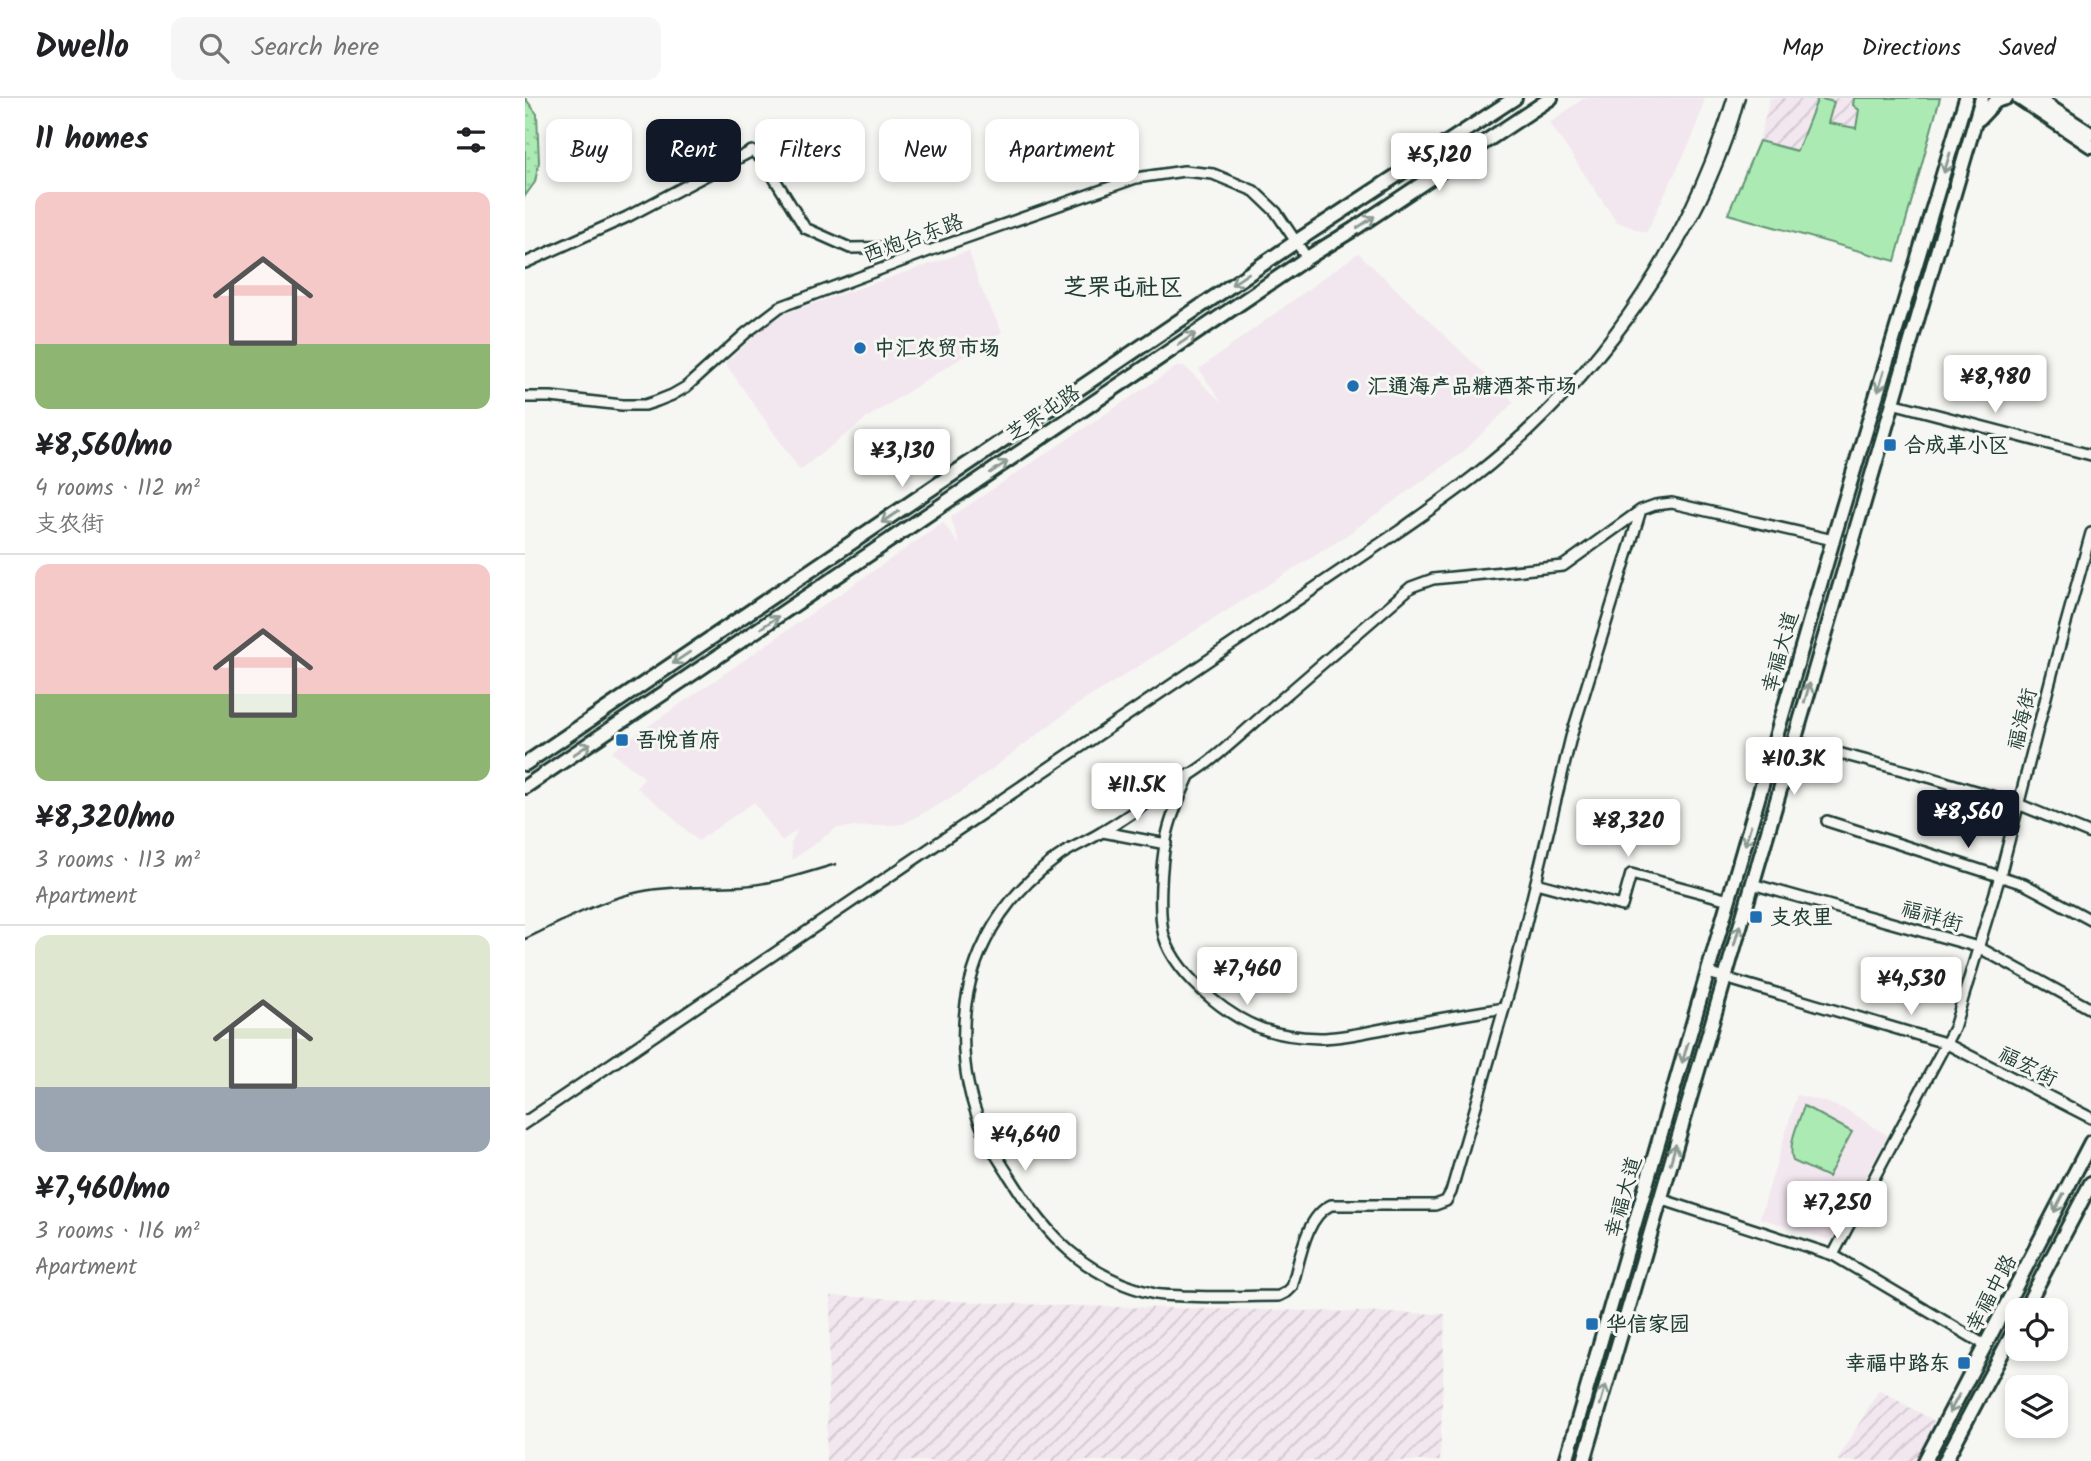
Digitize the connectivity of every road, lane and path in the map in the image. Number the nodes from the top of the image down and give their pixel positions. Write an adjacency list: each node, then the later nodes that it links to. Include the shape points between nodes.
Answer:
1 (1515, 98): 14 (main road, 芝罘屯路)
2 (1551, 98): 16 (main road, 芝罘屯路, one-way to 2)
3 (1953, 98): 10 (main road)
4 (1966, 98): 10 (main road, 幸福大道)
5 (1982, 98): 11 (main road, 幸福大道)
6 (2013, 98): 11 (main road, via 1996,101); 13 (main road)
7 (2036, 98): 9 (main road)
8 (2046, 98): 9 (main road)
9 (2054, 110): 12 (main road)
10 (1959, 121): 23 (main road, 幸福大道, one-way to 23)
11 (1974, 124): 19 (main road, 幸福大道)
12 (2091, 134)
13 (2091, 146)
14 (1297, 241): 15 (street, 西炮台东路, via 1254,191 1213,174 1184,171 1136,178); 16 (street, 西炮台东路); 25 (main road, 芝罘屯路, one-way to 25)
15 (927, 251): 17 (street, via 851,248 806,228 763,160 752,151 627,217); 18 (street, 西炮台东路, via 780,307 685,387 657,401 622,405)
16 (1307, 258): 27 (main road, 芝罘屯路, one-way to 16)
17 (525, 263)
18 (525, 397)
19 (1892, 403): 20 (street); 24 (main road, 幸福大道, one-way to 19)
20 (2091, 455)
21 (1641, 510): 23 (street, via 1672,503); 26 (street, via 1563,566 1433,579 1411,587); 34 (street, via 1571,737)
22 (2091, 533): 28 (street, 福海街)
23 (1833, 540): 36 (main road, 幸福大道, one-way to 36)
24 (1793, 741): 28 (street); 35 (main road, 幸福大道)
25 (525, 764)
26 (1190, 774): 30 (street); 32 (street)
27 (525, 788)
28 (2018, 804): 31 (street); 33 (street, 福海街)
29 (1827, 821): 33 (street)
30 (1103, 832): 32 (street); 41 (street, via 1059,856 1017,894 985,942 965,1006 965,1069 982,1128 1025,1201 1061,1245 1086,1266 1124,1285 1156,1295 1279,1296 1292,1287 1309,1229 1322,1209 1446,1202)
31 (2091, 834)
32 (1165, 844): 41 (street, via 1164,936 1199,989 1240,1021 1281,1035 1322,1038)
33 (2000, 876): 37 (street, via 2042,892); 38 (street, 福海街)
34 (1536, 883): 36 (street, via 1622,906 1631,874); 41 (street)
35 (1752, 884): 38 (street, 福祥街); 40 (main road, 幸福大道, one-way to 35)
36 (1729, 900): 39 (main road, 幸福大道)
37 (2091, 920)
38 (1978, 947): 42 (street, 福祥街); 43 (street, 福海街, via 1954,1028)
39 (1708, 973): 40 (street, 福宏街); 52 (main road, 幸福大道, one-way to 52)
40 (1724, 978): 43 (street, 福宏街); 47 (main road, 幸福大道, one-way to 40)
41 (1504, 1007)
42 (2091, 1009)
43 (1945, 1043): 44 (street, 福宏街); 48 (street, 福海街)
44 (2091, 1118)
45 (2091, 1142): 50 (main road, 幸福中路, one-way to 50)
46 (2091, 1183): 49 (main road, 幸福中路)
47 (1660, 1199): 48 (street); 53 (main road, 幸福大道, one-way to 47)
48 (1833, 1255): 50 (street)
49 (2031, 1298)
50 (1985, 1345): 54 (main road, 幸福中路, one-way to 54)
51 (2005, 1348): 55 (main road, 幸福中路)
52 (1566, 1461)
53 (1584, 1461)
54 (1925, 1461)
55 (1945, 1461)

